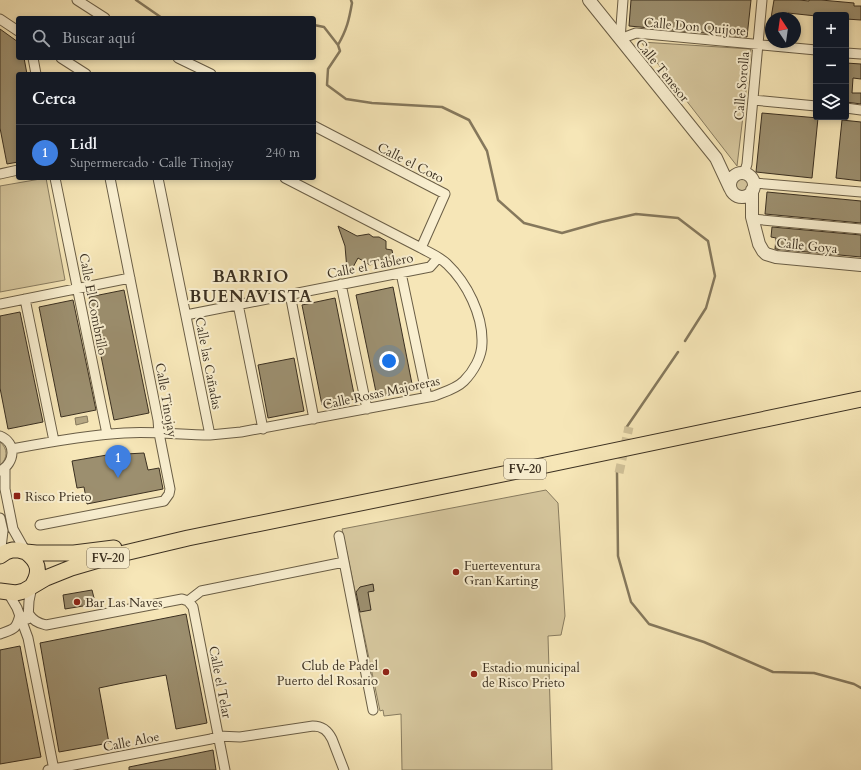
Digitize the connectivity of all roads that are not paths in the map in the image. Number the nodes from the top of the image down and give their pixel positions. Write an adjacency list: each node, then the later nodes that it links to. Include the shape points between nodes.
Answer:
1 (77, 0): 5 (street)
2 (589, 0): 8 (street, Calle Tenesor)
3 (623, 0): 8 (street)
4 (762, 0): 9 (street, Calle Sorolla)
5 (102, 16)
6 (0, 19): 7 (street)
7 (16, 30)
8 (620, 39): 9 (street, Calle Don Quijote, via 636,33); 24 (street, Calle Tenesor)
9 (758, 44): 10 (street, Calle Don Quijote); 19 (street, Calle Sorolla)
10 (813, 50)
11 (849, 53): 12 (street)
12 (861, 54)
13 (33, 60): 16 (street)
14 (64, 60): 17 (street)
15 (182, 60): 18 (street)
16 (36, 72)
17 (83, 72)
18 (207, 72)
19 (753, 100): 20 (street); 27 (street, Calle Sorolla, via 747,164)
20 (813, 106)
21 (849, 108): 22 (street)
22 (861, 110)
23 (316, 127): 37 (street, Calle el Coto, via 445,194)
24 (716, 158): 27 (street, Calle Tenesor); 33 (street, Calle Tenesor)
25 (16, 170): 26 (street)
26 (0, 172)
27 (743, 174): 32 (street, via 750,177); 33 (street, via 732,178)
28 (55, 180): 43 (street, Calle El Combrillo)
29 (110, 180): 41 (street, Calle Tinojay)
30 (158, 180): 48 (street, Calle las Cañadas)
31 (289, 180): 37 (street, Calle Rosas Majoreras)
32 (753, 187): 33 (street, via 748,195 741,197); 34 (street, via 766,184); 35 (street, Calle Goya)
33 (732, 191): 35 (street, Calle Goya)
34 (861, 192)
35 (752, 218): 36 (street); 39 (street, Calle Goya, via 759,244 766,254 776,258)
36 (861, 229)
37 (421, 248): 38 (street, Calle Rosas Majoreras)
38 (438, 258): 40 (street, Calle el Tablero, via 430,267); 49 (street, Calle Rosas Majoreras, via 447,264 470,296 476,310 482,344 479,358 463,382 450,390)
39 (861, 265)
40 (401, 273): 42 (street, Calle el Tablero); 49 (street)
41 (130, 278): 43 (street); 54 (street, Calle Tinojay)
42 (341, 284): 44 (street, Calle el Tablero); 51 (street)
43 (78, 288): 45 (street); 55 (street, Calle El Combrillo)
44 (290, 294): 47 (street, Calle el Tablero); 52 (street)
45 (25, 298): 46 (street); 58 (street)
46 (0, 304)
47 (238, 304): 48 (street, Calle el Tablero); 53 (street)
48 (186, 315): 56 (street, Calle las Cañadas)
49 (427, 397): 51 (street, Calle Rosas Majoreras)
50 (861, 399): 64 (main road, FV-20)
51 (367, 409): 52 (street, Calle Rosas Majoreras)
52 (314, 419): 53 (street, Calle Rosas Majoreras)
53 (263, 429): 56 (street, Calle Rosas Majoreras)
54 (159, 433): 55 (street, Calle Rosas Majoreras); 56 (street, Calle Rosas Majoreras); 62 (street, Calle Tinojay, via 170,489 164,501)
55 (106, 434): 58 (street, Calle Rosas Majoreras)
56 (210, 435)
57 (0, 436): 59 (street, via 7,440)
58 (54, 441): 59 (street, Calle Rosas Majoreras)
59 (12, 449): 60 (street, via 11,460)
60 (2, 470): 65 (street, via 13,528)
61 (0, 518): 66 (street)
62 (40, 525)
63 (339, 536): 67 (street)
64 (188, 538): 65 (main road, FV-20, via 74,553); 68 (main road, FV-20, via 71,568)
65 (26, 552): 66 (main road, FV-20, via 12,550); 68 (main road, via 32,557 38,572)
66 (0, 556)
67 (344, 562): 70 (street, via 201,591); 73 (street)
68 (32, 586): 69 (main road, FV-20, via 16,593); 71 (street)
69 (2, 590): 71 (street)
70 (188, 601): 71 (street, via 182,599 46,625); 74 (street, Calle el Telar, via 193,607)
71 (24, 614): 72 (street, via 12,630); 75 (street)
72 (0, 634)
73 (373, 710)
74 (218, 736): 75 (street, Calle Aloe); 76 (street, Calle el Telar); 77 (street, Calle Aloe, via 240,737 318,726 326,730 332,738)
75 (52, 770)
76 (225, 770)
77 (344, 770)

